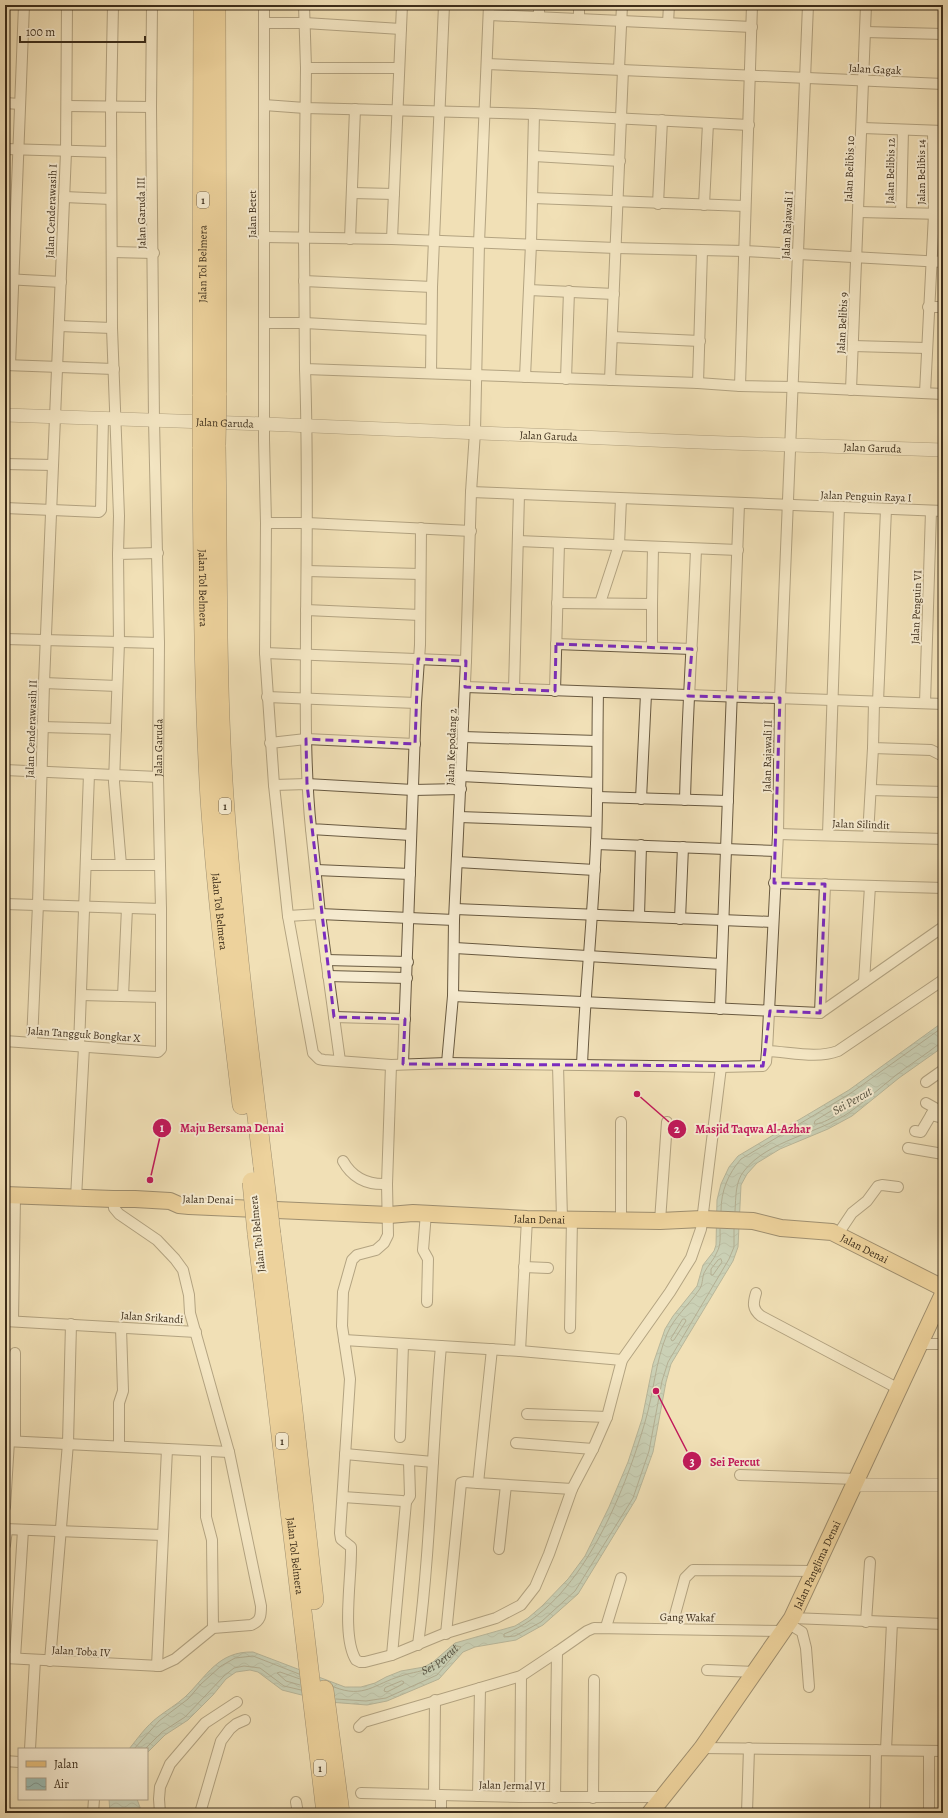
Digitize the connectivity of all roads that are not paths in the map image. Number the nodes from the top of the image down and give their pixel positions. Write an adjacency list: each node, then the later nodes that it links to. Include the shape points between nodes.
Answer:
1 (24, 5): 38 (street)
2 (67, 5): 40 (street, Jalan Cenderawasih I)
3 (113, 5): 41 (street)
4 (152, 5): 42 (street, Jalan Garuda III)
5 (203, 5): 124 (highway, Jalan Tol Belmera / 1)
6 (216, 5): 124 (highway, Jalan Tol Belmera / 1)
7 (264, 5): 22 (street, Jalan Betet)
8 (304, 5): 23 (street)
9 (402, 5): 26 (street)
10 (444, 5): 46 (street)
11 (540, 5): 19 (street)
12 (579, 5): 20 (street)
13 (622, 5): 21 (street)
14 (669, 5): 24 (street)
15 (752, 5): 25 (street)
16 (808, 5): 34 (street, Jalan Rajawali I)
17 (866, 5): 27 (street, Jalan Belibis 10)
18 (489, 10): 19 (street); 29 (street, Jalan Kepodang 2)
19 (539, 17): 20 (street)
20 (579, 19): 21 (street)
21 (621, 22): 24 (street); 32 (street)
22 (264, 23): 23 (street); 39 (street, Jalan Betet)
23 (305, 23): 26 (street); 30 (street)
24 (668, 23): 25 (street)
25 (752, 27): 33 (street)
26 (401, 29): 31 (street)
27 (865, 32): 28 (street); 35 (street, Jalan Belibis 10)
28 (943, 34)
29 (487, 64): 32 (street, Jalan Gagak); 47 (street, Jalan Kepodang 2)
30 (306, 68): 31 (street); 43 (street)
31 (400, 68): 45 (street)
32 (621, 70): 33 (street, Jalan Gagak); 49 (street)
33 (750, 76): 34 (street, Jalan Gagak); 52 (street)
34 (806, 77): 35 (street, Jalan Gagak); 86 (street, Jalan Rajawali I)
35 (864, 80): 36 (street, Jalan Gagak); 53 (street, Jalan Belibis 10)
36 (943, 84)
37 (5, 104): 38 (street)
38 (20, 104): 57 (street)
39 (264, 105): 43 (street); 74 (street, Jalan Betet)
40 (67, 106): 41 (street); 58 (street, Jalan Cenderawasih I)
41 (110, 106): 42 (street); 59 (street)
42 (151, 107): 85 (street, Jalan Garuda III)
43 (305, 108): 44 (street); 75 (street)
44 (355, 109): 45 (street); 62 (street)
45 (397, 110): 46 (street); 63 (street)
46 (439, 111): 47 (street); 78 (street)
47 (484, 112): 48 (street); 79 (street, Jalan Kepodang 2)
48 (534, 114): 49 (street); 60 (street)
49 (621, 118): 50 (street); 61 (street)
50 (662, 120): 51 (street); 68 (street)
51 (708, 123): 52 (street); 69 (street)
52 (749, 124): 70 (street)
53 (862, 128): 54 (street); 71 (street, Jalan Belibis 10)
54 (903, 130): 55 (street); 72 (street, Jalan Belibis 12)
55 (938, 131): 73 (street, Jalan Belibis 14)
56 (5, 149): 57 (street)
57 (18, 149): 58 (street); 90 (street)
58 (66, 152): 59 (street); 64 (street, Jalan Cenderawasih I)
59 (111, 152): 66 (street)
60 (534, 156): 61 (street); 65 (street)
61 (620, 161): 67 (street)
62 (352, 192): 63 (street); 76 (street)
63 (394, 194): 77 (street)
64 (64, 197): 66 (street); 92 (street, Jalan Cenderawasih I)
65 (533, 198): 67 (street); 80 (street)
66 (111, 199): 84 (street)
67 (618, 203): 68 (street); 81 (street)
68 (658, 204): 69 (street)
69 (704, 205): 70 (street)
70 (746, 206): 83 (street)
71 (860, 212): 72 (street); 87 (street, Jalan Belibis 10)
72 (901, 213): 73 (street)
73 (938, 214): 88 (street, Jalan Belibis 14)
74 (264, 237): 75 (street); 100 (street, Jalan Betet)
75 (304, 238): 76 (street); 91 (street)
76 (350, 239): 77 (street)
77 (392, 239): 78 (street)
78 (434, 242): 79 (street); 93 (street)
79 (479, 243): 80 (street); 114 (street, Jalan Kepodang 2)
80 (531, 244): 81 (street); 94 (street)
81 (616, 248): 82 (street); 96 (street)
82 (702, 251): 83 (street); 106 (street)
83 (744, 251): 86 (street); 119 (street)
84 (112, 252): 85 (street); 103 (street)
85 (154, 253): 129 (street, Jalan Garuda III)
86 (798, 255): 87 (street); 120 (street, Jalan Rajawali I)
87 (858, 258): 88 (street); 107 (street, Jalan Belibis 9)
88 (931, 262): 89 (street); 97 (street, Jalan Belibis 14)
89 (943, 262)
90 (10, 279): 92 (street); 99 (street)
91 (304, 281): 93 (street); 101 (street)
92 (61, 282): 102 (street, Jalan Cenderawasih I)
93 (432, 287): 104 (street)
94 (529, 290): 95 (street); 115 (street)
95 (569, 291): 96 (street); 116 (street)
96 (614, 294): 105 (street)
97 (928, 307): 98 (street); 108 (street, Jalan Belibis 14)
98 (943, 307)
99 (8, 323): 109 (street)
100 (265, 323): 101 (street); 130 (street, Jalan Betet)
101 (306, 323): 104 (street); 112 (street)
102 (59, 326): 103 (street); 110 (street, Jalan Cenderawasih I)
103 (112, 328): 111 (street)
104 (431, 330): 113 (street)
105 (612, 337): 106 (street); 117 (street)
106 (700, 341): 118 (street)
107 (853, 346): 108 (street); 121 (street, Jalan Belibis 9)
108 (926, 348): 122 (street, Jalan Belibis 14)
109 (8, 365): 110 (street)
110 (56, 367): 111 (street); 126 (street, Jalan Cenderawasih I)
111 (114, 369): 128 (street)
112 (306, 369): 113 (street); 131 (street)
113 (431, 373): 114 (street)
114 (477, 374): 115 (street); 132 (street, Jalan Kepodang 2)
115 (525, 377): 116 (street)
116 (566, 379): 117 (street)
117 (610, 380): 118 (street)
118 (698, 383): 119 (street)
119 (740, 386): 120 (street)
120 (794, 387): 121 (street); 133 (street, Jalan Rajawali I)
121 (851, 390): 122 (street)
122 (925, 393): 123 (street)
123 (943, 394)
124 (210, 395): 395 (highway, Jalan Tol Belmera / 1, bridge, via 204,677 210,800 223,947 256,1166)
125 (5, 415): 126 (street, Jalan Garuda)
126 (56, 417): 127 (street, Jalan Garuda); 136 (street, Jalan Cenderawasih II)
127 (103, 419): 128 (street, Jalan Garuda); 145 (street, via 100,512)
128 (117, 419): 129 (street, Jalan Garuda); 159 (street)
129 (154, 420): 130 (street, Jalan Garuda); 158 (street, Jalan Garuda)
130 (265, 424): 131 (street, Jalan Garuda); 148 (street, Jalan Betet)
131 (306, 425): 132 (street, Jalan Garuda); 149 (street)
132 (475, 432): 133 (street, Jalan Garuda); 137 (street, Jalan Kepodang 2)
133 (791, 446): 134 (street, Jalan Garuda); 141 (street, Jalan Rajawali II)
134 (943, 450)
135 (5, 464): 136 (street)
136 (53, 465): 145 (street, Jalan Cenderawasih II)
137 (471, 492): 138 (street, Jalan Penguin Raya I); 151 (street, Jalan Kepodang 2)
138 (519, 494): 139 (street, Jalan Penguin Raya I); 152 (street)
139 (621, 499): 140 (street, Jalan Penguin Raya I); 154 (street)
140 (739, 504): 141 (street, Jalan Penguin Raya I); 157 (street)
141 (789, 506): 143 (street, Jalan Penguin Raya I); 188 (street, Jalan Rajawali II)
142 (5, 508): 145 (street)
143 (839, 508): 144 (street, Jalan Penguin Raya I); 190 (street)
144 (886, 509): 146 (street, Jalan Penguin Raya I); 191 (street)
145 (51, 510): 168 (street, Jalan Cenderawasih II)
146 (931, 511): 147 (street, Jalan Penguin Raya I); 193 (street, Jalan Penguin VI)
147 (943, 511)
148 (266, 523): 149 (street); 174 (street, Jalan Betet)
149 (307, 523): 150 (street); 160 (street)
150 (421, 528): 151 (street); 161 (street)
151 (471, 531): 177 (street, Jalan Kepodang 2)
152 (518, 541): 153 (street); 181 (street)
153 (559, 543): 154 (street); 162 (street)
154 (619, 545): 155 (street); 163 (street)
155 (653, 547): 156 (street); 164 (street)
156 (696, 549): 157 (street); 173 (street)
157 (738, 550): 187 (street)
158 (158, 553): 159 (street); 170 (street, Jalan Garuda)
159 (118, 554): 169 (street)
160 (307, 571): 161 (street); 165 (street)
161 (420, 574): 166 (street)
162 (558, 602): 163 (street); 171 (street)
163 (600, 603): 164 (street)
164 (652, 604): 172 (street)
165 (306, 610): 166 (street); 175 (street)
166 (420, 615): 176 (street)
167 (5, 639): 168 (street)
168 (46, 640): 169 (street); 178 (street, Jalan Cenderawasih II)
169 (119, 642): 170 (street); 179 (street)
170 (159, 643): 208 (street, Jalan Garuda)
171 (556, 644): 172 (street); 182 (street)
172 (652, 648): 173 (street)
173 (692, 649): 185 (street)
174 (265, 653): 175 (street); 186 (street, Jalan Betet)
175 (306, 654): 176 (street); 189 (street)
176 (418, 659): 177 (street); 192 (street)
177 (466, 661): 180 (street, Jalan Kepodang 2)
178 (44, 683): 179 (street); 195 (street, Jalan Cenderawasih II)
179 (117, 686): 196 (street)
180 (465, 687): 181 (street); 197 (street, Jalan Kepodang 2)
181 (514, 689): 182 (street)
182 (555, 691): 183 (street)
183 (598, 692): 184 (street); 199 (street)
184 (646, 694): 185 (street); 218 (street)
185 (688, 696): 187 (street); 219 (street)
186 (267, 697): 189 (street); 200 (street, Jalan Betet)
187 (732, 697): 188 (street); 220 (street)
188 (780, 698): 190 (street); 224 (street, Jalan Rajawali II)
189 (306, 699): 192 (street); 198 (street)
190 (832, 701): 191 (street); 225 (street)
191 (876, 702): 193 (street); 202 (street)
192 (416, 703): 201 (street)
193 (925, 703): 194 (street)
194 (943, 704)
195 (42, 726): 196 (street); 205 (street, Jalan Cenderawasih II)
196 (116, 729): 207 (street)
197 (463, 737): 199 (street); 209 (street, Jalan Kepodang 2)
198 (306, 740): 200 (street); 201 (street); 211 (street)
199 (597, 741): 210 (street)
200 (270, 742): 212 (street, Jalan Betet)
201 (415, 744): 214 (street)
202 (873, 748): 203 (street, via 931,750); 215 (street)
203 (943, 756)
204 (5, 770): 205 (street)
205 (41, 772): 206 (street); 246 (street, Jalan Cenderawasih II)
206 (89, 774): 207 (street); 235 (street)
207 (115, 775): 208 (street); 236 (street)
208 (158, 776): 237 (street, Jalan Garuda)
209 (461, 776): 210 (street); 213 (street, Jalan Kepodang 2)
210 (597, 783): 217 (street)
211 (307, 784): 212 (street); 214 (street); 223 (street)
212 (274, 785): 253 (street, Jalan Betet)
213 (461, 789): 214 (street); 221 (street, Jalan Kepodang 2)
214 (413, 790): 226 (street)
215 (871, 790): 216 (street); 227 (street)
216 (943, 792)
217 (597, 797): 218 (street); 222 (street)
218 (641, 799): 219 (street)
219 (684, 800): 220 (street)
220 (728, 801): 232 (street)
221 (459, 817): 222 (street); 234 (street, Jalan Kepodang 2)
222 (596, 822): 229 (street)
223 (311, 829): 226 (street); 238 (street)
224 (778, 834): 225 (street, Jalan Silindit); 233 (street, Jalan Rajawali II)
225 (828, 834): 227 (street, Jalan Silindit)
226 (411, 835): 240 (street)
227 (868, 836): 228 (street, Jalan Silindit)
228 (943, 839)
229 (596, 844): 230 (street); 239 (street)
230 (641, 845): 231 (street); 254 (street)
231 (683, 847): 232 (street); 256 (street)
232 (727, 849): 233 (street); 258 (street)
233 (776, 851): 241 (street, Jalan Rajawali II)
234 (457, 862): 239 (street); 250 (street, Jalan Kepodang 2)
235 (87, 865): 236 (street); 247 (street)
236 (121, 865): 237 (street)
237 (160, 865): 249 (street, Jalan Garuda)
238 (316, 870): 240 (street); 252 (street)
239 (594, 870): 251 (street)
240 (410, 874): 255 (street)
241 (774, 883): 242 (street); 259 (street, Jalan Rajawali II)
242 (825, 884): 243 (street); 277 (street)
243 (870, 886): 244 (street); 269 (street)
244 (943, 888)
245 (5, 904): 246 (street)
246 (38, 904): 247 (street); 281 (street, Jalan Cenderawasih II)
247 (84, 906): 248 (street); 270 (street)
248 (127, 908): 249 (street); 271 (street)
249 (162, 909): 273 (street, Jalan Garuda)
250 (455, 909): 251 (street); 257 (street, Jalan Kepodang 2)
251 (592, 913): 254 (street); 262 (street)
252 (320, 914): 253 (street); 255 (street); 263 (street)
253 (288, 916): 285 (street, Jalan Betet, via 313,1053 319,1059)
254 (639, 916): 256 (street)
255 (408, 918): 257 (street); 264 (street)
256 (680, 919): 258 (street)
257 (454, 920): 261 (street, Jalan Kepodang 2)
258 (723, 920): 259 (street); 265 (street)
259 (772, 922): 276 (street, Jalan Rajawali II)
260 (943, 927): 269 (street)
261 (455, 948): 262 (street); 272 (street, Jalan Kepodang 2)
262 (590, 957): 265 (street); 274 (street)
263 (326, 960): 264 (street); 266 (street)
264 (408, 962): 267 (street)
265 (721, 964): 275 (street)
266 (328, 976): 267 (street); 278 (street)
267 (407, 978): 279 (street)
268 (943, 980): 284 (street, via 838,1051 820,1054)
269 (864, 982): 277 (street)
270 (81, 995): 271 (street); 282 (street)
271 (123, 996): 273 (street)
272 (453, 996): 274 (street); 286 (street, Jalan Kepodang 2)
273 (162, 997): 283 (street, Jalan Garuda)
274 (584, 1003): 275 (street); 289 (street)
275 (720, 1009): 276 (street)
276 (770, 1011): 277 (street); 284 (street, Jalan Rajawali II)
277 (820, 1013)
278 (334, 1017): 279 (street); 285 (street)
279 (405, 1018): 287 (street)
280 (5, 1041): 281 (street, Jalan Tangguk Bongkar X)
281 (32, 1042): 282 (street, Jalan Tangguk Bongkar X)
282 (81, 1046): 283 (street, Jalan Tangguk Bongkar X, via 158,1052); 307 (street)
283 (161, 1050)
284 (767, 1051): 291 (street, Jalan Rajawali II)
285 (340, 1062): 288 (street, Jalan Betet)
286 (447, 1063): 287 (street, Jalan Betet); 290 (street, Jalan Betet)
287 (404, 1064): 288 (street, Jalan Betet)
288 (391, 1065): 304 (street)
289 (582, 1065): 290 (street, Jalan Betet); 292 (street, Jalan Betet)
290 (558, 1066): 312 (street)
291 (763, 1066): 292 (street, Jalan Betet)
292 (721, 1067): 315 (street)
293 (943, 1070): 294 (street)
294 (926, 1082)
295 (926, 1103): 296 (street, via 935,1108)
296 (931, 1115): 297 (street); 300 (street, via 921,1132)
297 (943, 1118)
298 (621, 1122): 313 (street)
299 (667, 1122): 314 (street)
300 (915, 1131)
301 (908, 1148): 302 (street)
302 (943, 1154)
303 (343, 1161): 304 (street, via 347,1169 359,1179 377,1185)
304 (387, 1184): 309 (street)
305 (898, 1187): 316 (street, via 878,1186 852,1214)
306 (10, 1196): 307 (main road, Jalan Denai); 323 (street)
307 (76, 1198): 308 (main road, Jalan Denai)
308 (113, 1199): 309 (main road, Jalan Denai, via 170,1201 185,1196); 327 (street, via 116,1211 157,1240 183,1270)
309 (388, 1210): 310 (main road, Jalan Denai); 328 (street, via 388,1235 384,1243 376,1250 357,1255 352,1260 343,1292)
310 (419, 1213): 311 (main road, Jalan Denai); 322 (street, via 423,1250 428,1259)
311 (527, 1219): 312 (main road, Jalan Denai); 317 (street)
312 (567, 1219): 313 (main road, Jalan Denai); 326 (street)
313 (622, 1220): 314 (main road, Jalan Denai)
314 (663, 1221): 315 (main road, Jalan Denai)
315 (705, 1224): 316 (main road, Jalan Denai, via 826,1231); 336 (street, via 691,1258)
316 (838, 1234): 319 (main road, Jalan Denai)
317 (524, 1267): 318 (street); 334 (street)
318 (548, 1268)
319 (943, 1288)
320 (756, 1293): 338 (street, via 754,1308 761,1316)
321 (943, 1294): 330 (main road, Jalan Panglima Denai)
322 (427, 1302)
323 (9, 1321): 324 (street, Jalan Srikandi)
324 (72, 1324): 325 (street, Jalan Srikandi); 343 (street)
325 (121, 1328): 327 (street, Jalan Srikandi); 345 (street, via 123,1391 119,1403)
326 (570, 1328)
327 (196, 1332): 349 (street, Jalan Srikandi)
328 (344, 1340): 329 (street); 350 (street, via 350,1380)
329 (404, 1344): 332 (street); 341 (street)
330 (921, 1344): 331 (street); 338 (main road, Jalan Panglima Denai)
331 (943, 1344)
332 (441, 1346): 333 (street); 352 (street)
333 (492, 1349): 334 (street); 355 (street)
334 (520, 1351): 336 (street)
335 (15, 1353): 337 (street)
336 (622, 1360): 340 (street)
337 (10, 1376): 342 (street)
338 (899, 1389): 354 (main road, Jalan Panglima Denai)
339 (527, 1414): 340 (street)
340 (607, 1417): 347 (street)
341 (400, 1436)
342 (10, 1441): 343 (street); 361 (street)
343 (68, 1443): 345 (street); 364 (street)
344 (516, 1443): 347 (street)
345 (119, 1446): 346 (street)
346 (167, 1449): 348 (street); 365 (street)
347 (593, 1449): 358 (street)
348 (206, 1452): 349 (street); 376 (street, via 206,1517 212,1540)
349 (229, 1452): 376 (street, Jalan Srikandi, via 261,1606 260,1617 256,1623)
350 (345, 1454): 351 (street); 359 (street)
351 (410, 1461): 352 (street); 360 (street, via 410,1496)
352 (433, 1462): 379 (street, via 427,1577)
353 (740, 1475): 354 (street)
354 (854, 1482): 357 (street); 369 (main road, Jalan Panglima Denai)
355 (478, 1483): 356 (street); 378 (street, via 461,1483)
356 (506, 1485): 358 (street); 367 (street)
357 (943, 1485)
358 (572, 1489): 378 (street, via 543,1571 527,1598 514,1609 496,1618)
359 (343, 1498): 360 (street); 381 (street, via 340,1533 341,1539 351,1547 351,1648 356,1660 360,1662)
360 (406, 1502): 381 (street)
361 (5, 1507)
362 (6, 1529): 363 (street); 366 (street)
363 (23, 1530): 364 (street); 382 (street)
364 (61, 1532): 365 (street); 384 (street)
365 (162, 1534): 385 (street)
366 (5, 1545)
367 (499, 1549)
368 (870, 1562): 371 (street)
369 (814, 1571): 373 (main road, Jalan Panglima Denai); 377 (street, via 693,1570 686,1578)
370 (621, 1578): 375 (street)
371 (866, 1622): 372 (street, Gang Wakaf); 373 (street, Gang Wakaf)
372 (892, 1622): 374 (street, Gang Wakaf); 400 (street)
373 (788, 1624): 377 (street, Gang Wakaf); 387 (main road, Jalan Panglima Denai); 390 (street, via 802,1632)
374 (943, 1624)
375 (606, 1627): 377 (street, Gang Wakaf); 380 (street, Gang Wakaf, via 590,1629)
376 (213, 1628): 385 (street, via 175,1659 163,1666)
377 (671, 1629)
378 (446, 1634): 379 (street)
379 (418, 1644): 381 (street)
380 (558, 1652): 388 (street); 410 (street)
381 (392, 1655)
382 (10, 1658): 383 (street, Jalan Toba IV)
383 (35, 1660): 384 (street, Jalan Toba IV); 397 (street)
384 (50, 1661): 385 (street, Jalan Toba IV)
385 (157, 1666)
386 (707, 1670): 387 (street)
387 (755, 1672): 398 (main road, Jalan Panglima Denai)
388 (521, 1676): 391 (street); 409 (street)
389 (594, 1680): 411 (street)
390 (809, 1687)
391 (480, 1688): 392 (street); 407 (street)
392 (435, 1700): 396 (street, via 364,1722); 406 (street)
393 (237, 1702): 415 (street, via 205,1723 170,1764 160,1787)
394 (246, 1720): 416 (street, via 230,1729 221,1741)
395 (322, 1727): 418 (highway, Jalan Tol Belmera / 1); 419 (highway, Jalan Tol Belmera / 1)
396 (359, 1727)
397 (30, 1748)
398 (702, 1748): 399 (street); 408 (main road, Jalan Panglima Denai)
399 (749, 1748): 400 (street); 422 (street)
400 (881, 1750): 401 (street); 423 (street)
401 (929, 1751): 402 (street); 424 (street)
402 (943, 1752)
403 (5, 1761): 404 (street)
404 (18, 1762)
405 (361, 1793): 406 (street, Jalan Jermal VI)
406 (438, 1795): 407 (street, Jalan Jermal VI); 420 (street)
407 (478, 1796): 409 (street, Jalan Jermal VI)
408 (662, 1797): 411 (street, Jalan Jermal VI); 421 (main road, Jalan Panglima Denai)
409 (520, 1798): 410 (street, Jalan Jermal VI)
410 (555, 1798): 411 (street, Jalan Jermal VI)
411 (593, 1798)
412 (94, 1800): 414 (street)
413 (296, 1802): 417 (street)
414 (93, 1813)
415 (160, 1813)
416 (200, 1813)
417 (298, 1813)
418 (326, 1813)
419 (340, 1813)
420 (441, 1813)
421 (650, 1813)
422 (747, 1813)
423 (875, 1813)
424 (929, 1813)

